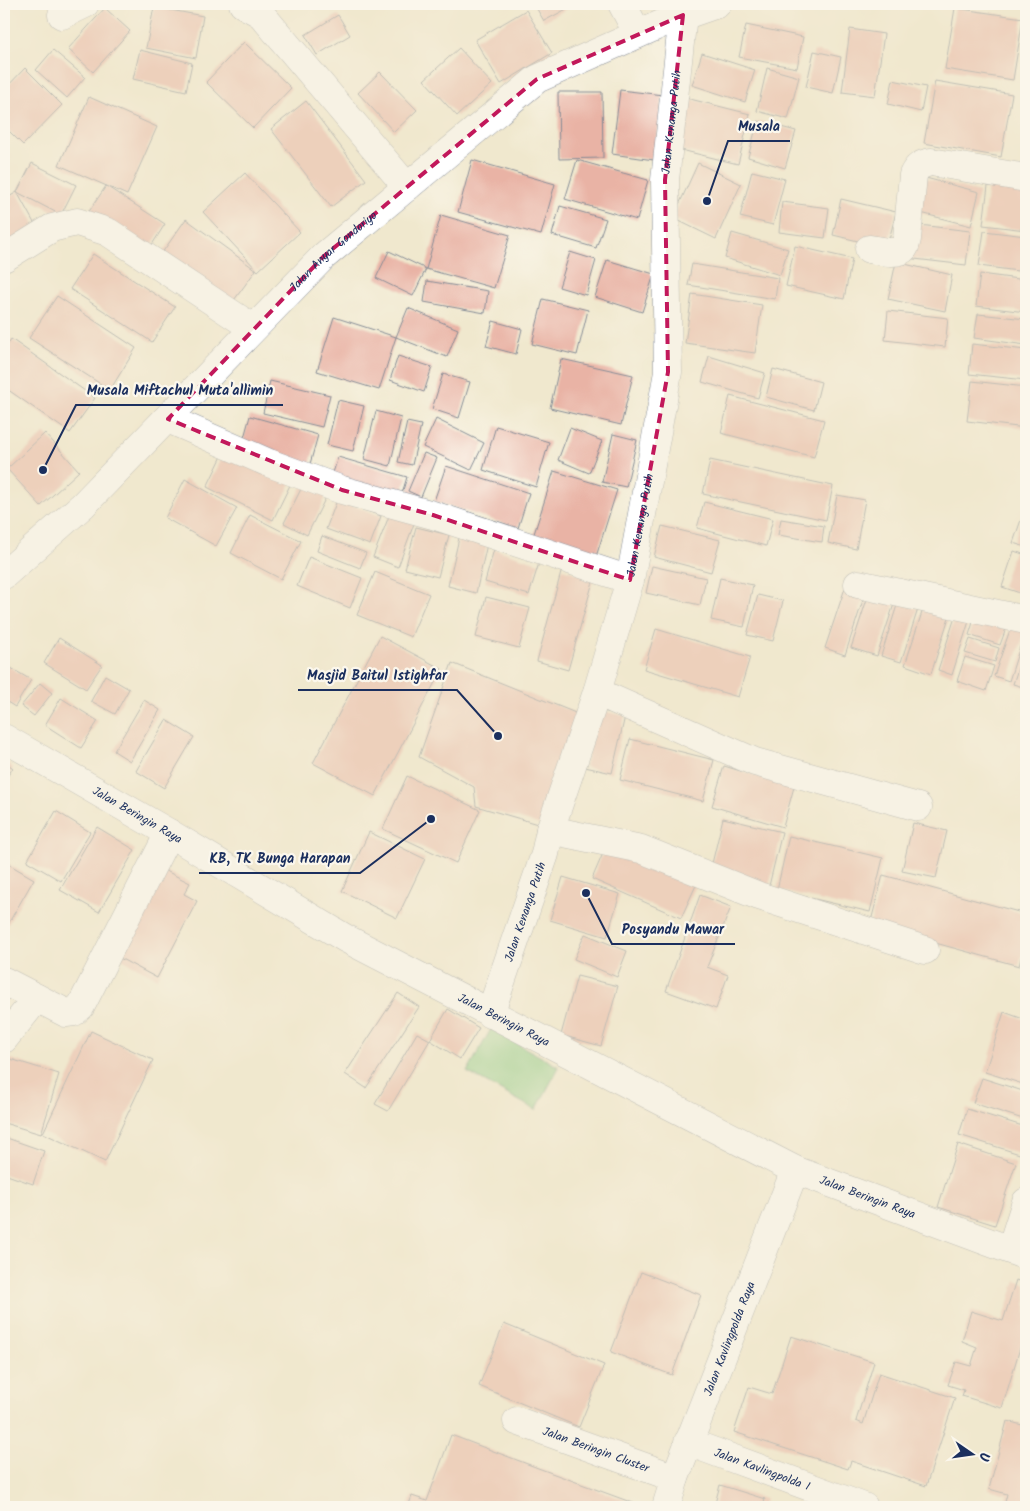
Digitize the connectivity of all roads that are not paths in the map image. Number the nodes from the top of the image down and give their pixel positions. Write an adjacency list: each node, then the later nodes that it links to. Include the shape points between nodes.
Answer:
1 (243, 4): 7 (street, via 261,14)
2 (622, 4): 5 (street)
3 (717, 4): 4 (street, Jalan Anyar Gondoriyo)
4 (683, 15): 5 (street, Jalan Anyar Gondoriyo); 13 (street, Jalan Kenanga Putih, via 665,180 668,372)
5 (638, 34): 7 (street, Jalan Anyar Gondoriyo, via 537,79)
6 (1026, 178): 8 (street, via 931,162 922,164 913,175 904,248 891,252)
7 (407, 187): 10 (street, Jalan Anyar Gondoriyo, via 324,256)
8 (870, 249)
9 (4, 258): 10 (street, via 52,228 77,222 108,232)
10 (253, 328): 11 (street, Jalan Anyar Gondoriyo)
11 (168, 419): 12 (street, Jalan Anyar Gondoriyo, via 83,505); 13 (street, via 269,463 342,490 433,515)
12 (4, 575)
13 (630, 580): 16 (street, Jalan Kenanga Putih)
14 (858, 584): 15 (street)
15 (1026, 620)
16 (597, 692): 18 (street, via 755,762); 19 (street, Jalan Kenanga Putih)
17 (4, 738): 20 (street, Jalan Beringin Raya)
18 (918, 807)
19 (550, 830): 21 (street, via 641,849 759,896); 24 (street, Jalan Kenanga Putih, via 545,854)
20 (169, 833): 23 (street, via 81,1006 66,1013); 24 (street, Jalan Beringin Raya, via 345,938)
21 (925, 950)
22 (4, 981): 23 (street)
23 (37, 998): 25 (street)
24 (490, 1014): 26 (street, Jalan Beringin Raya)
25 (4, 1039)
26 (795, 1170): 28 (street, Jalan Beringin Raya); 30 (street, Jalan Kavlingpolda Raya)
27 (1026, 1202): 28 (street)
28 (1018, 1252)
29 (517, 1420): 31 (street, Jalan Beringin Cluster)
30 (688, 1442): 31 (street, Jalan Kavlingpolda Raya); 33 (street, Jalan Kavlingpolda I)
31 (675, 1478): 32 (street, Jalan Kavlingpolda Raya)
32 (666, 1507)
33 (864, 1507)

